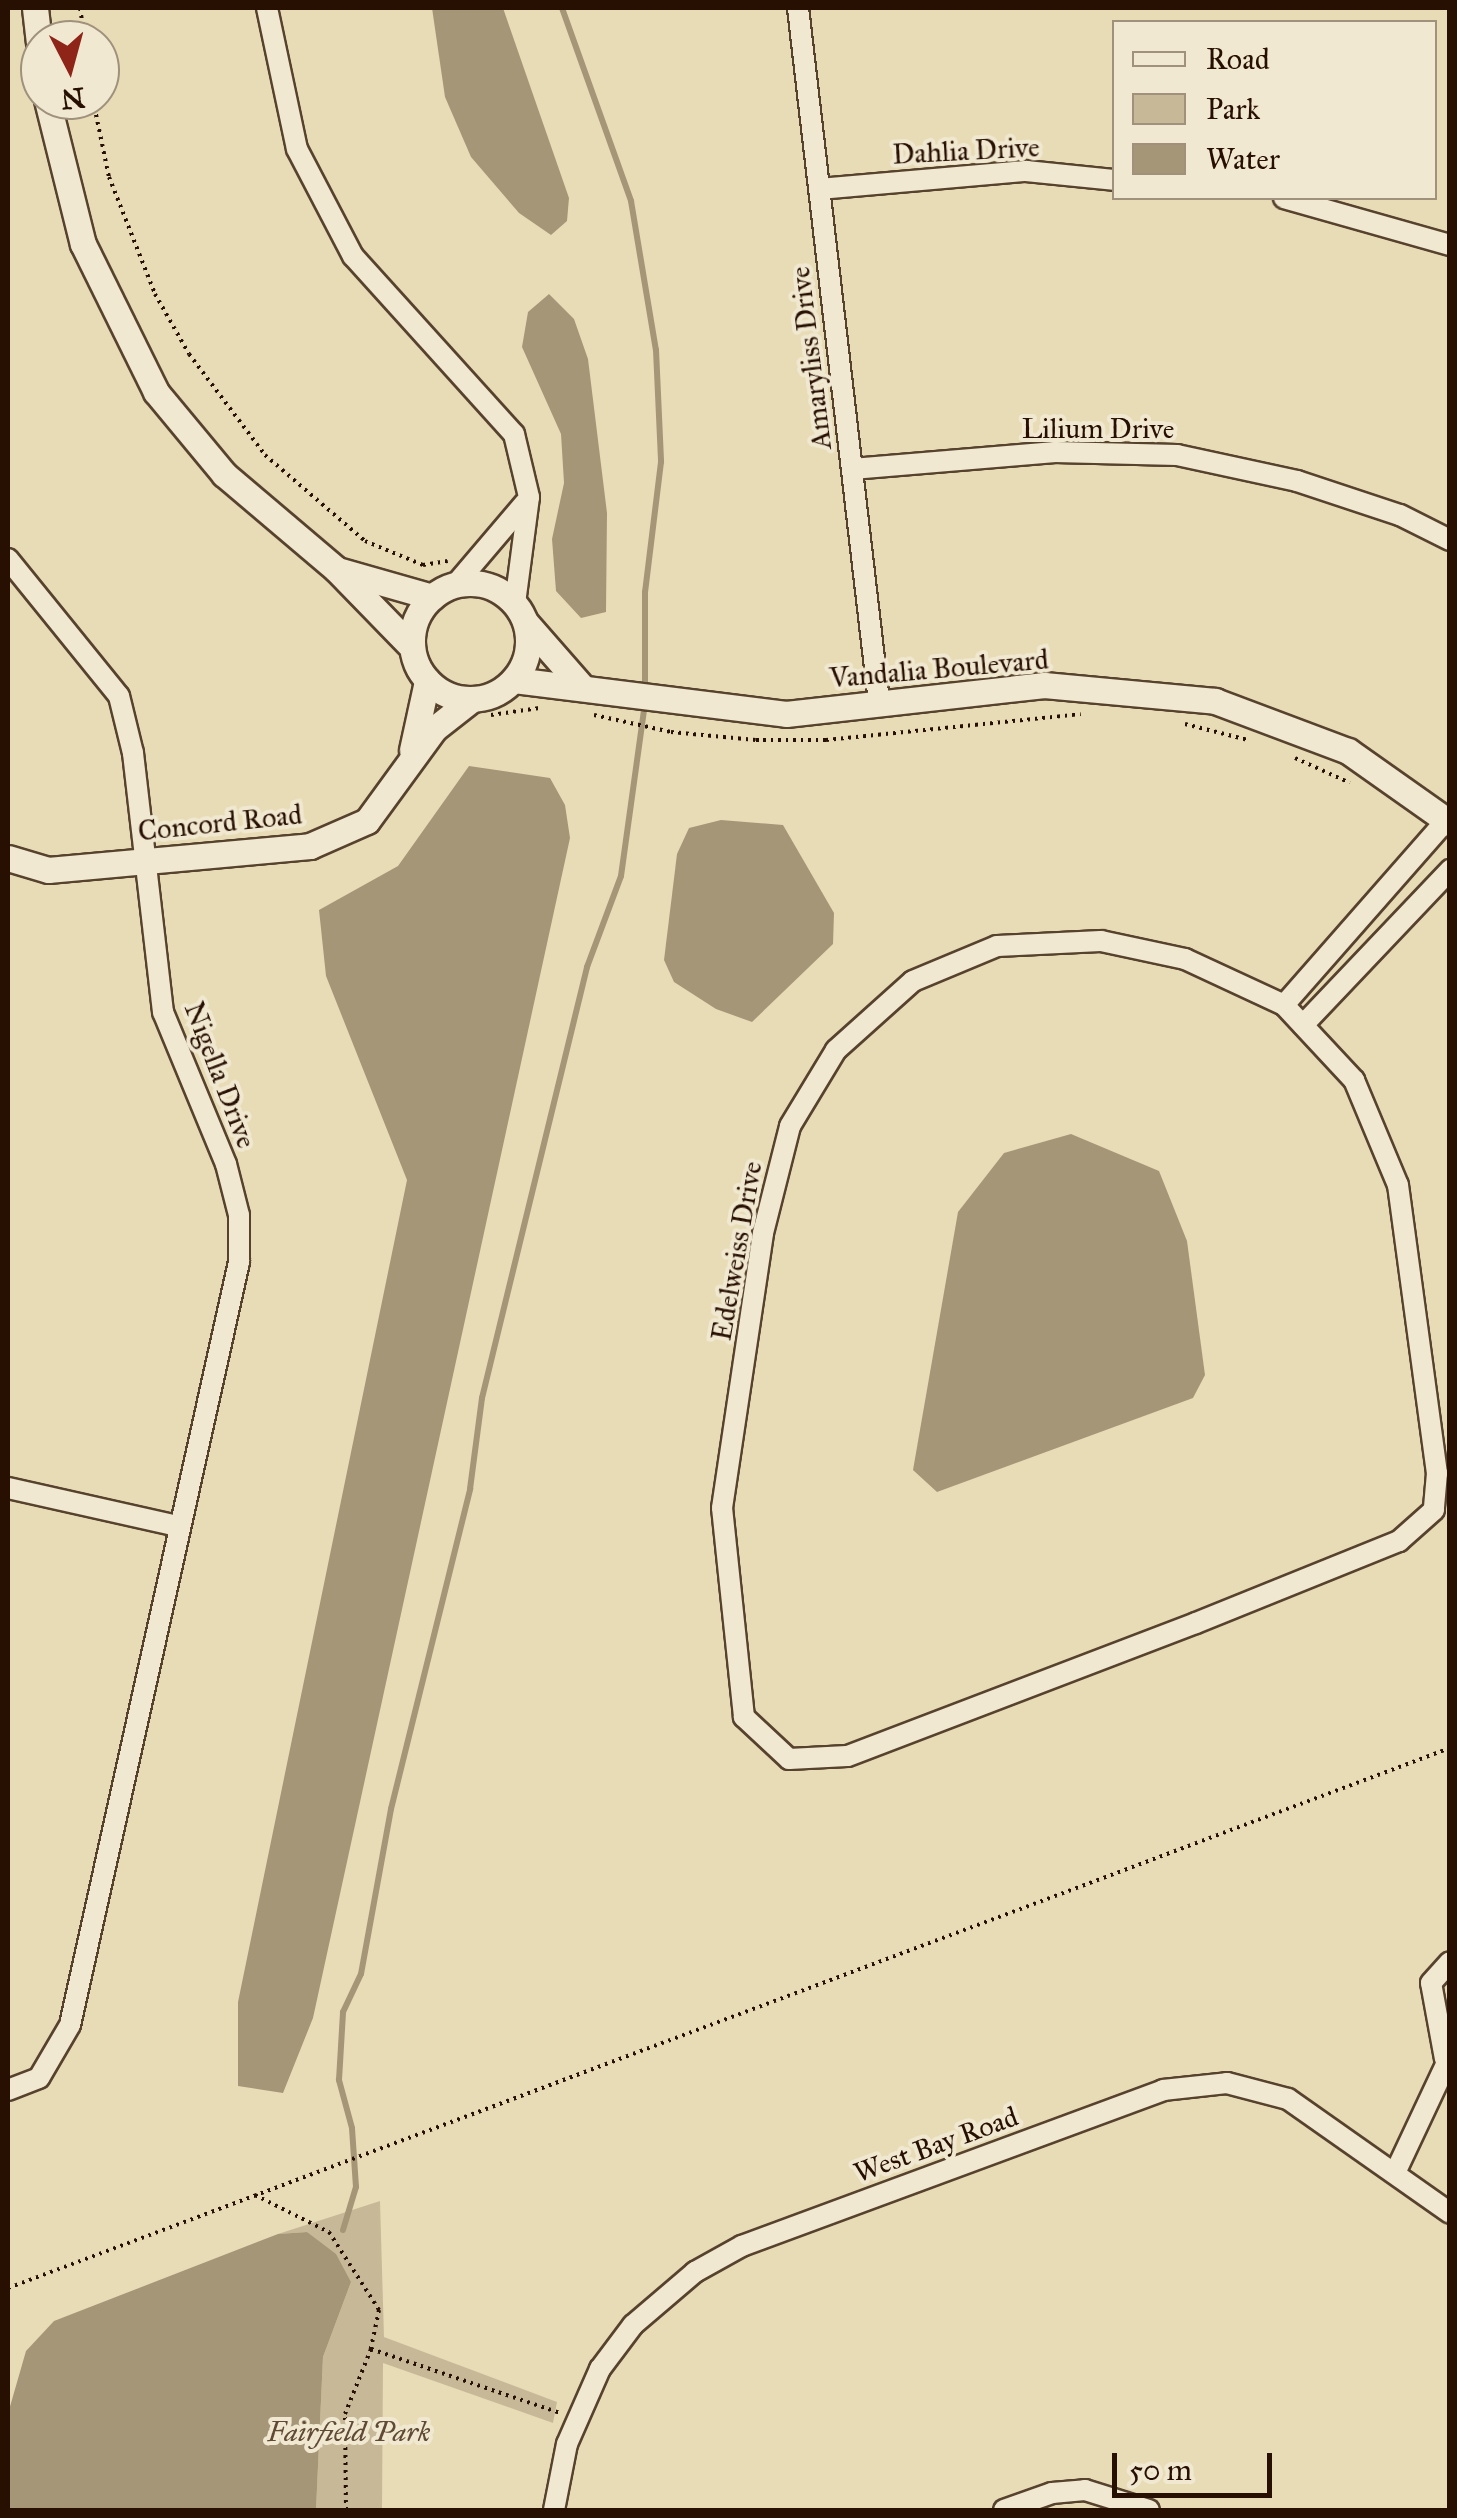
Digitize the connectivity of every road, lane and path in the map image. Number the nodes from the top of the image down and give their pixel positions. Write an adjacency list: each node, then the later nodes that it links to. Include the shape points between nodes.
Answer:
1 (266, 8): 10 (street, via 296,149 353,256 394,308 502,414 514,434)
2 (798, 8): 6 (street, Amaryliss Drive)
3 (52, 120): 13 (street, via 83,244 156,392 224,474)
4 (97, 120): 14 (path, via 109,177 156,294 189,354 265,455 365,542)
5 (1112, 180): 6 (street, Dahlia Drive, via 1026,171)
6 (819, 188): 9 (street, Amaryliss Drive)
7 (1291, 200): 8 (street)
8 (1450, 245)
9 (852, 469): 11 (street, Lilium Drive, via 1055,452 1176,455 1298,481 1400,514); 21 (street, Amaryliss Drive)
10 (530, 498): 14 (street); 16 (street)
11 (1450, 540)
12 (8, 559): 33 (street, Nigella Drive, via 119,696)
13 (336, 570): 15 (street); 17 (street)
14 (455, 571): 15 (street); 16 (street, via 488,585)
15 (432, 597): 17 (street, via 413,628)
16 (521, 614): 18 (street, via 529,644); 20 (street)
17 (411, 646): 19 (street)
18 (514, 680): 20 (street, Vandalia Boulevard); 23 (street)
19 (427, 681): 23 (street); 29 (street, Concord Road)
20 (583, 688): 21 (street, Vandalia Boulevard, via 786,714)
21 (880, 702): 31 (street, Vandalia Boulevard, via 1044,685 1216,702 1348,751)
22 (548, 708): 23 (path)
23 (477, 710): 29 (street, Concord Road, via 434,729)
24 (589, 714): 25 (path, via 660,730 826,740)
25 (1094, 714)
26 (1169, 722): 27 (path)
27 (1263, 744)
28 (1278, 751): 30 (path)
29 (410, 765): 33 (street, Concord Road, via 367,821 310,846)
30 (1357, 787)
31 (1448, 820): 35 (street)
32 (8, 858): 33 (street, Concord Road, via 48,870)
33 (147, 861): 38 (street, Nigella Drive, via 163,1012 226,1164 239,1215 239,1262)
34 (1450, 870): 36 (street)
35 (1284, 1005): 36 (street, Edelweiss Drive); 36 (street, Edelweiss Drive, via 1185,959 1100,941 997,946 913,980 836,1050 790,1126 762,1233 722,1508 740,1694 752,1728 789,1759 847,1756 1196,1623 1399,1541 1424,1524 1438,1496 1437,1473 1398,1185 1354,1080)
36 (1303, 1026)
37 (8, 1488): 38 (street)
38 (178, 1526): 42 (street, Nigella Drive, via 70,2025 39,2078)
39 (1450, 1748): 44 (path)
40 (1450, 1962): 41 (street, via 1431,1983)
41 (1447, 2057): 43 (street)
42 (8, 2090)
43 (1394, 2173): 45 (street, West Bay Road); 48 (street, West Bay Road, via 1288,2099 1227,2084 1163,2090 718,2258 633,2326)
44 (254, 2194): 46 (path); 47 (path, via 329,2232 379,2310)
45 (1450, 2213)
46 (8, 2288)
47 (371, 2349): 48 (path); 49 (path, via 346,2414)
48 (576, 2418): 50 (street, West Bay Road)
49 (346, 2510)
50 (554, 2510)
51 (1004, 2510): 52 (street, via 1052,2493 1086,2490)
52 (1149, 2510)

